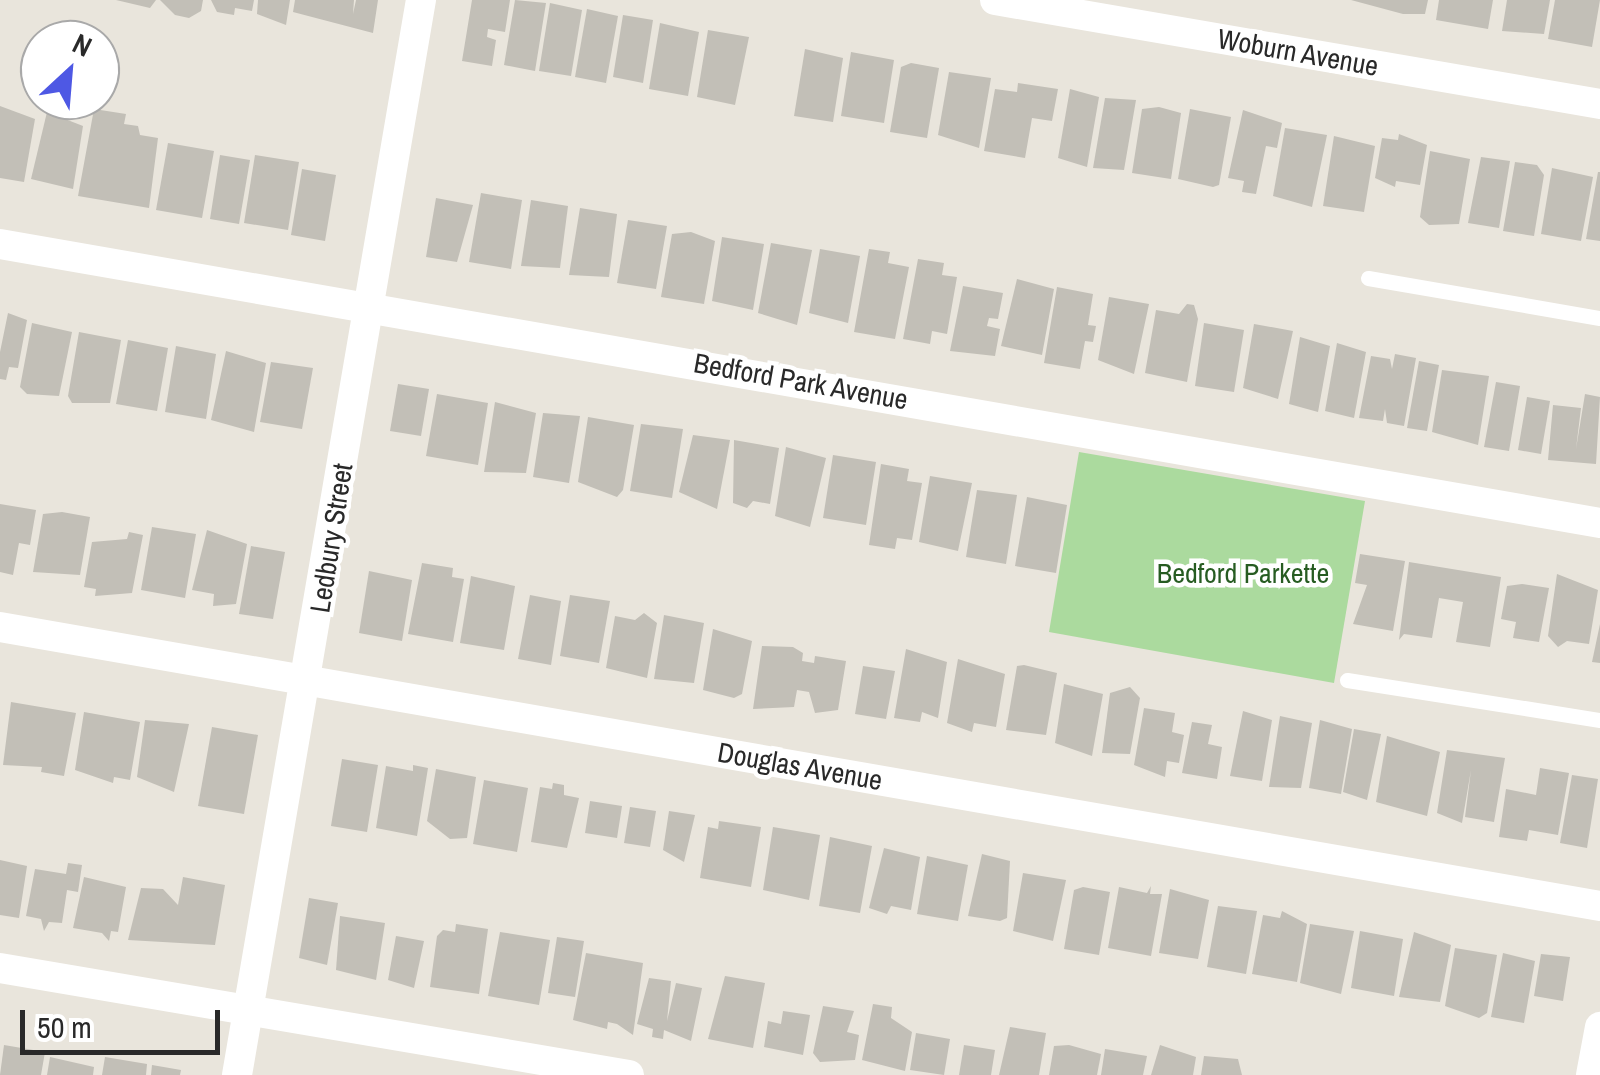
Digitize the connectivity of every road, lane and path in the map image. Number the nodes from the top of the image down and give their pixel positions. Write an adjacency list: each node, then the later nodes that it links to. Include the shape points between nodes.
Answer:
1 (421, 0): 6 (street, Ledbury Street)
2 (995, 0): 3 (street, Woburn Avenue)
3 (1600, 104)
4 (0, 244): 6 (street, Bedford Park Avenue)
5 (1368, 278): 7 (lane)
6 (368, 304): 8 (street, Bedford Park Avenue); 10 (street, Ledbury Street)
7 (1600, 318)
8 (1600, 524)
9 (0, 627): 10 (street, Douglas Avenue)
10 (308, 680): 13 (street, Douglas Avenue); 15 (street, Ledbury Street)
11 (1347, 680): 12 (lane)
12 (1600, 720)
13 (1600, 906)
14 (0, 968): 15 (street)
15 (248, 1009): 17 (street, Ledbury Street); 18 (street)
16 (1600, 1027): 19 (street)
17 (237, 1075)
18 (629, 1075)
19 (1591, 1075)

